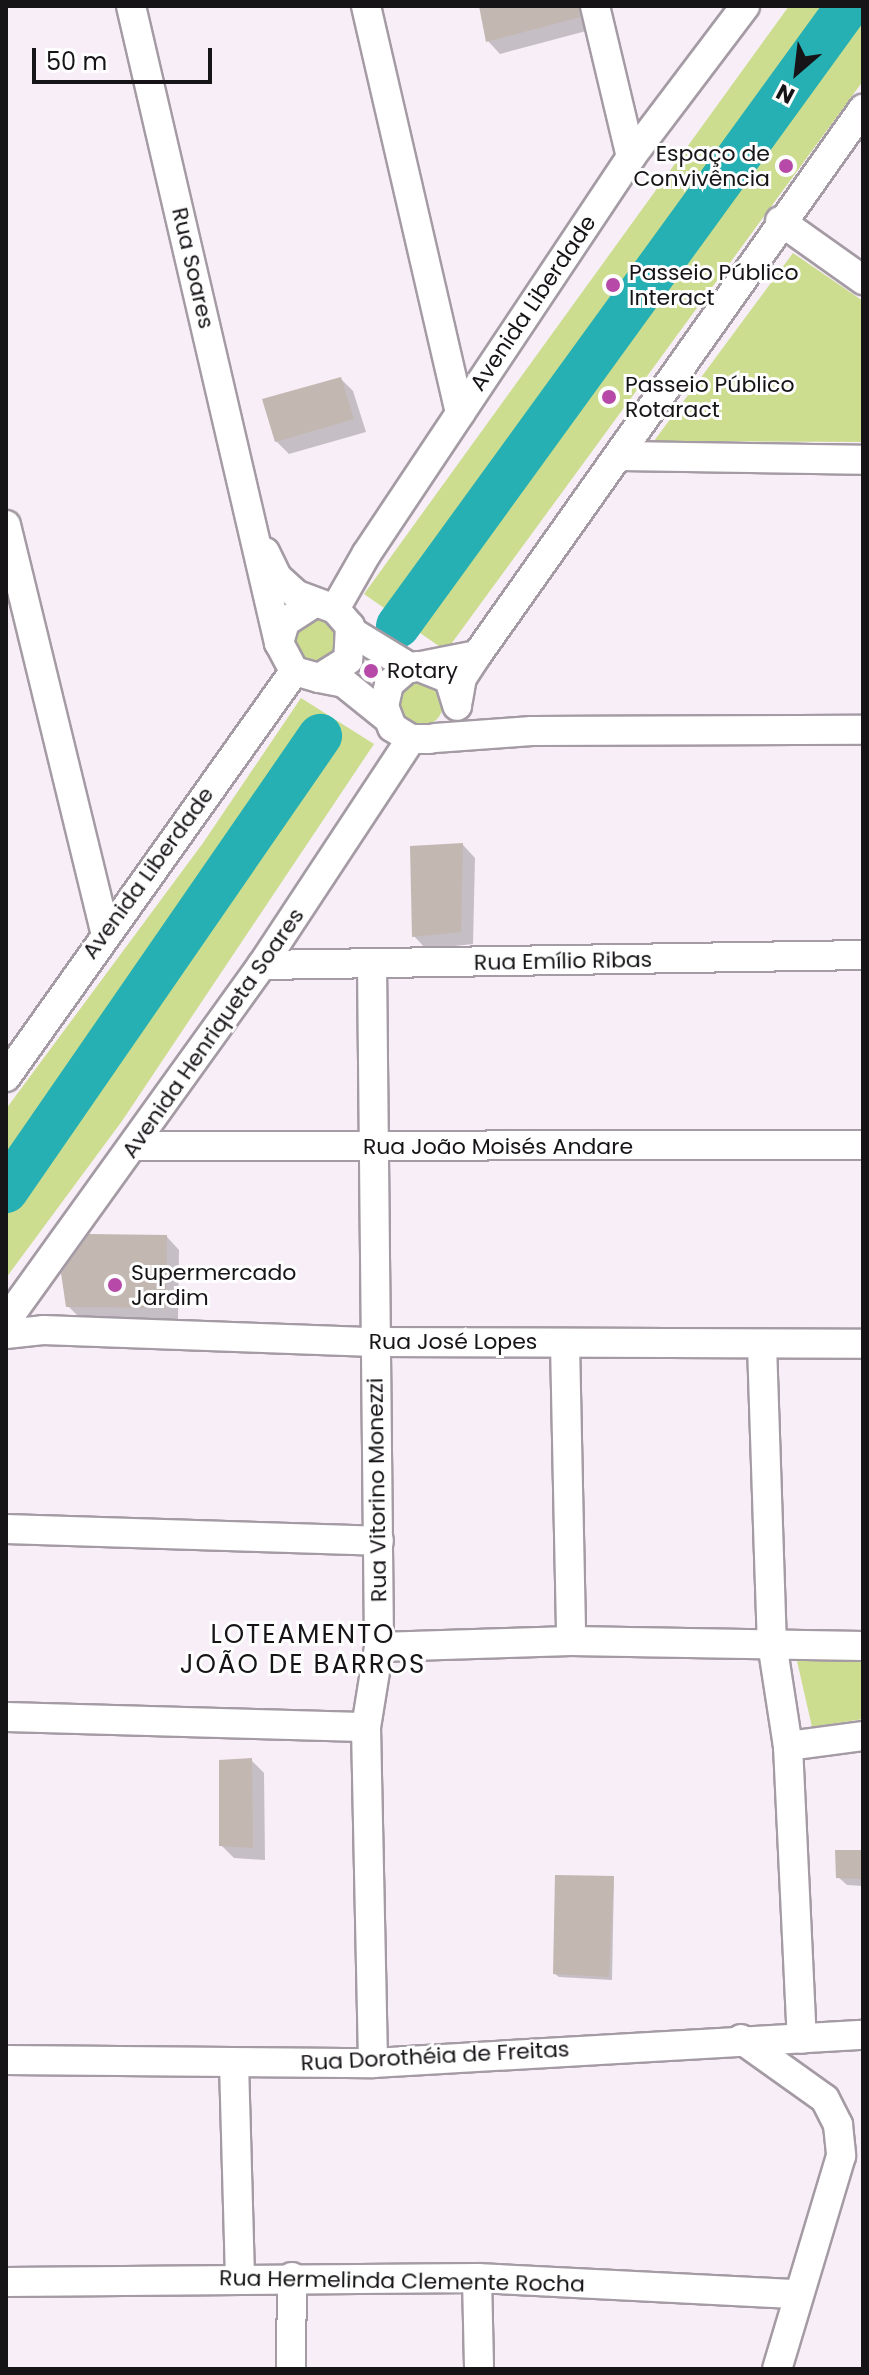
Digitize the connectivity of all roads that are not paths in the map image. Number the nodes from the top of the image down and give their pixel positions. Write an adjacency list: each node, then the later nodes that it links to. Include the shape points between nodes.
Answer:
1 (131, 6): 13 (street, Rua Soares)
2 (366, 6): 9 (street)
3 (595, 6): 6 (street)
4 (745, 6): 6 (street, Avenida Liberdade)
5 (863, 109): 7 (street)
6 (631, 157): 9 (street, Avenida Liberdade)
7 (780, 221): 8 (street); 10 (street)
8 (863, 280)
9 (460, 413): 14 (street, Avenida Liberdade)
10 (620, 456): 11 (street); 16 (street)
11 (863, 460)
12 (6, 525): 24 (street)
13 (254, 530): 14 (street, via 277,577); 15 (street)
14 (333, 615): 15 (street, via 292,613); 17 (street); 18 (street, Avenida Liberdade, via 348,660)
15 (279, 643): 18 (street)
16 (477, 655): 17 (street); 19 (street, via 462,678)
17 (414, 667): 19 (street, via 449,679); 20 (street, via 389,684)
18 (307, 674): 20 (street, via 344,683); 24 (street, Avenida Liberdade)
19 (458, 703): 22 (street); 23 (street, via 453,722)
20 (386, 717): 23 (street)
21 (863, 730): 22 (street)
22 (532, 731): 23 (street)
23 (423, 738): 27 (street, Avenida Henriqueta Soares)
24 (105, 931): 28 (street, Avenida Liberdade)
25 (863, 955): 26 (street, Rua Emílio Ribas)
26 (372, 964): 27 (street, Rua Emílio Ribas); 31 (street, Rua Vitorino Monezzi)
27 (262, 965): 30 (street, Avenida Henriqueta Soares)
28 (6, 1077)
29 (863, 1145): 31 (street, Rua João Moisés Andare)
30 (134, 1146): 31 (street, Rua João Moisés Andare); 32 (street, Avenida Henriqueta Soares)
31 (374, 1149): 35 (street, Rua Vitorino Monezzi)
32 (14, 1310): 33 (street)
33 (43, 1330): 34 (street, Rua José Lopes); 35 (street, Rua José Lopes)
34 (6, 1334)
35 (374, 1342): 36 (street, Rua José Lopes); 40 (street, Rua Vitorino Monezzi)
36 (565, 1343): 38 (street, Rua José Lopes); 41 (street)
37 (863, 1344): 38 (street, Rua José Lopes)
38 (762, 1345): 42 (street)
39 (6, 1529): 40 (street)
40 (379, 1541): 44 (street, Rua Vitorino Monezzi)
41 (571, 1641): 42 (street); 44 (street)
42 (772, 1643): 43 (street); 48 (street)
43 (863, 1646)
44 (379, 1647): 46 (street, Rua Vitorino Monezzi)
45 (6, 1717): 46 (street)
46 (366, 1727): 54 (street, Rua Vitorino Monezzi)
47 (863, 1736): 48 (street)
48 (788, 1746): 51 (street)
49 (863, 2035): 51 (street, Rua Dorothéia de Freitas)
50 (741, 2039): 51 (street, Rua Dorothéia de Freitas); 54 (street, Rua Dorothéia de Freitas); 59 (street, via 825,2099 838,2125 841,2156)
51 (802, 2039)
52 (6, 2060): 53 (street, Rua Dorothéia de Freitas)
53 (234, 2063): 54 (street, Rua Dorothéia de Freitas); 55 (street)
54 (373, 2063)
55 (240, 2277): 56 (street, Rua Hermelinda Clemente Rocha); 58 (street, Rua Hermelinda Clemente Rocha)
56 (292, 2277): 57 (street, Rua Hermelinda Clemente Rocha); 60 (street)
57 (477, 2278): 59 (street, Rua Hermelinda Clemente Rocha); 61 (street)
58 (6, 2282)
59 (798, 2294): 62 (street)
60 (291, 2369)
61 (479, 2369)
62 (777, 2369)

